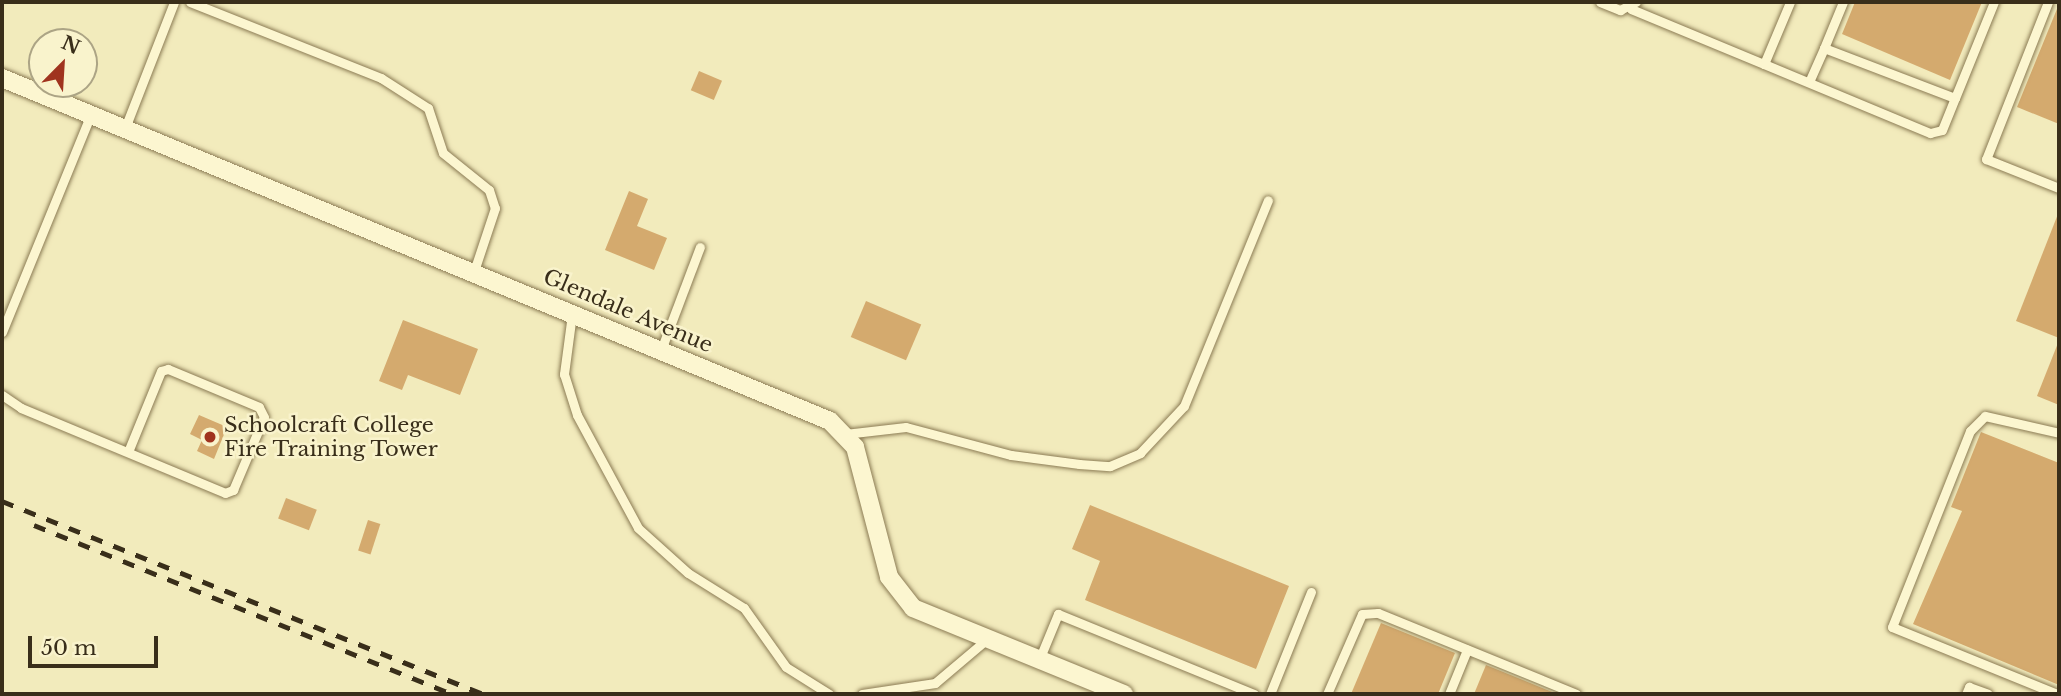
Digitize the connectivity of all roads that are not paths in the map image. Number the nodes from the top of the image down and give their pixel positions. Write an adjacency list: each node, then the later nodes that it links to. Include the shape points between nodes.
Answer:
1 (174, 2): 15 (lane)
2 (190, 2): 19 (lane, via 381,78 428,108 443,153 489,190 495,208)
3 (1600, 2): 8 (lane)
4 (1790, 2): 10 (lane)
5 (1843, 2): 9 (lane)
6 (1994, 2): 13 (lane)
7 (2048, 2): 16 (lane, via 1986,159)
8 (1634, 5): 10 (lane)
9 (1824, 48): 12 (lane); 13 (lane)
10 (1764, 64): 12 (lane)
11 (2, 78): 14 (street, Glendale Avenue)
12 (1809, 82): 13 (lane, via 1930,133 1942,130)
13 (1955, 98)
14 (91, 114): 15 (street, Glendale Avenue); 21 (lane)
15 (125, 128): 19 (street, Glendale Avenue)
16 (2059, 188)
17 (1268, 200): 25 (lane, via 1184,407 1140,453 1110,466 1090,465 1011,455 906,427)
18 (700, 247): 22 (lane)
19 (474, 271): 20 (street, Glendale Avenue)
20 (572, 313): 22 (street, Glendale Avenue); 31 (lane, via 564,374 577,415 638,528 688,573 744,608 786,667)
21 (2, 332)
22 (661, 350): 25 (street, Glendale Avenue, via 830,421)
23 (2, 395): 26 (lane)
24 (2059, 433): 41 (lane, via 1985,416 1970,431 1892,626)
25 (845, 434): 28 (street, Glendale Avenue, via 865,473 894,588 920,612)
26 (128, 452): 26 (lane, via 225,493 233,490 264,417 259,407 168,369 161,371)
27 (1311, 592): 35 (lane)
28 (988, 639): 30 (street, Glendale Avenue); 32 (lane, via 935,683)
29 (1467, 650): 36 (lane, via 1378,613 1362,614); 37 (lane); 38 (lane)
30 (1039, 660): 33 (street, Glendale Avenue); 34 (lane, via 1058,614)
31 (829, 694)
32 (862, 694)
33 (1124, 694)
34 (1254, 694)
35 (1270, 694)
36 (1327, 694)
37 (1449, 694)
38 (1576, 694)
39 (1966, 694): 40 (lane, via 1969,687)
40 (1988, 694)
41 (2057, 694)

